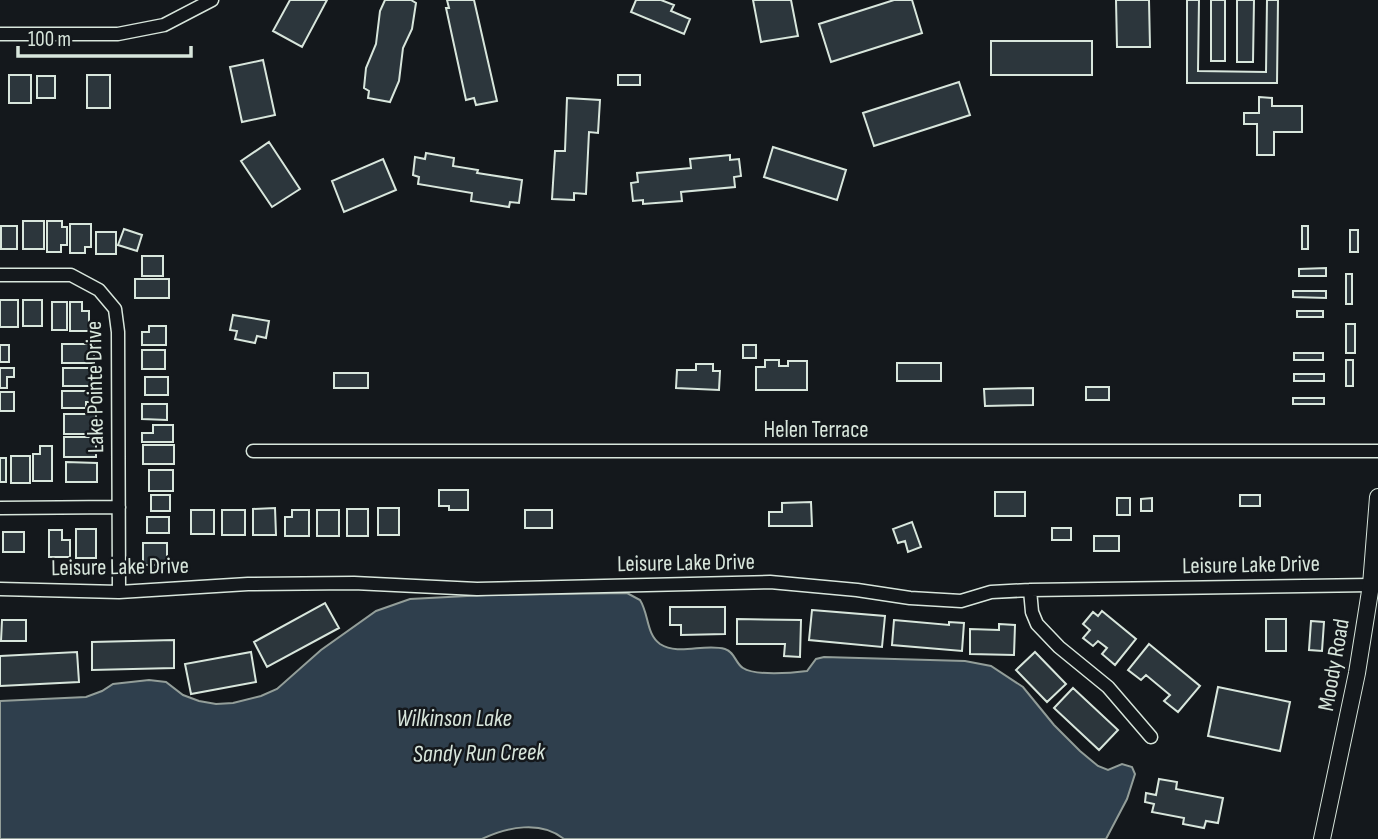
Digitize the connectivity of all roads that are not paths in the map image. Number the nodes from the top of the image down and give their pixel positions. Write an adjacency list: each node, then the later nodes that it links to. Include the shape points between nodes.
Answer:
1 (212, 0): 2 (street, via 164,25 118,34)
2 (0, 34)
3 (0, 275): 7 (street, Lake Pointe Drive, via 71,275 99,290 114,309)
4 (253, 451): 5 (street, Helen Terrace)
5 (1378, 451)
6 (1378, 497): 9 (main road, Moody Road)
7 (119, 507): 8 (street); 12 (street, Lake Pointe Drive)
8 (0, 508)
9 (1371, 585): 11 (street, Leisure Lake Drive); 14 (main road, Moody Road)
10 (0, 589): 12 (street, Leisure Lake Drive)
11 (1030, 590): 12 (street, Leisure Lake Drive, via 991,592 961,601 770,582 477,589 248,584); 13 (street, via 1037,624 1108,687)
12 (119, 592)
13 (1151, 737)
14 (1322, 839)

